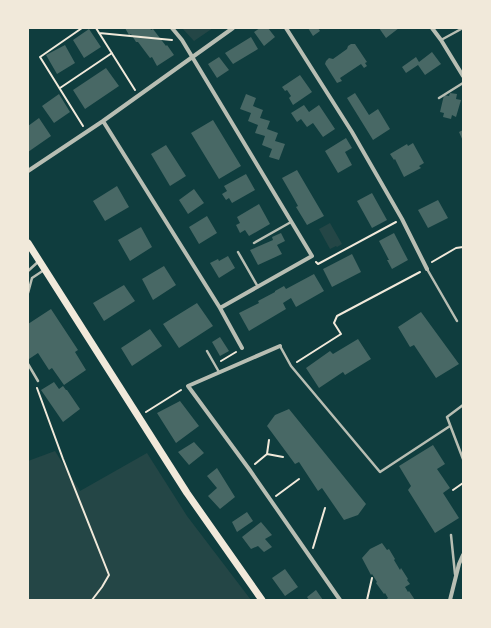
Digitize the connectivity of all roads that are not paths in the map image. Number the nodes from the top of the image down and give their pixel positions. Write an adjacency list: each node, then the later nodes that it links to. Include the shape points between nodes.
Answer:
1 (172, 28): 7 (street)
2 (233, 28): 7 (street)
3 (286, 28): 19 (street, via 352,132 402,219)
4 (432, 28): 6 (street)
5 (463, 28): 6 (lane)
6 (441, 40): 8 (street)
7 (191, 57): 11 (street); 13 (street)
8 (463, 76)
9 (463, 84): 10 (lane)
10 (438, 98)
11 (103, 121): 12 (street); 23 (street)
12 (28, 171)
13 (291, 222): 15 (lane); 21 (street, via 312,256)
14 (28, 243): 17 (main road)
15 (254, 243)
16 (238, 252): 21 (lane)
17 (40, 261): 18 (main road); 20 (lane)
18 (44, 269): 22 (lane, via 32,278); 37 (main road, via 186,493)
19 (427, 269): 24 (lane)
20 (28, 271)
21 (258, 287): 23 (street)
22 (28, 293)
23 (220, 308): 26 (street)
24 (457, 321)
25 (280, 346): 29 (street); 32 (lane, via 291,366 380,472)
26 (242, 348)
27 (207, 351): 29 (lane)
28 (28, 364): 30 (lane)
29 (219, 372): 38 (street, via 188,386)
30 (38, 381)
31 (463, 406): 32 (lane, via 447,417)
32 (450, 426): 33 (lane)
33 (463, 459)
34 (451, 535): 36 (lane)
35 (463, 555): 36 (street)
36 (456, 579): 39 (street)
37 (262, 600)
38 (340, 600)
39 (450, 600)

